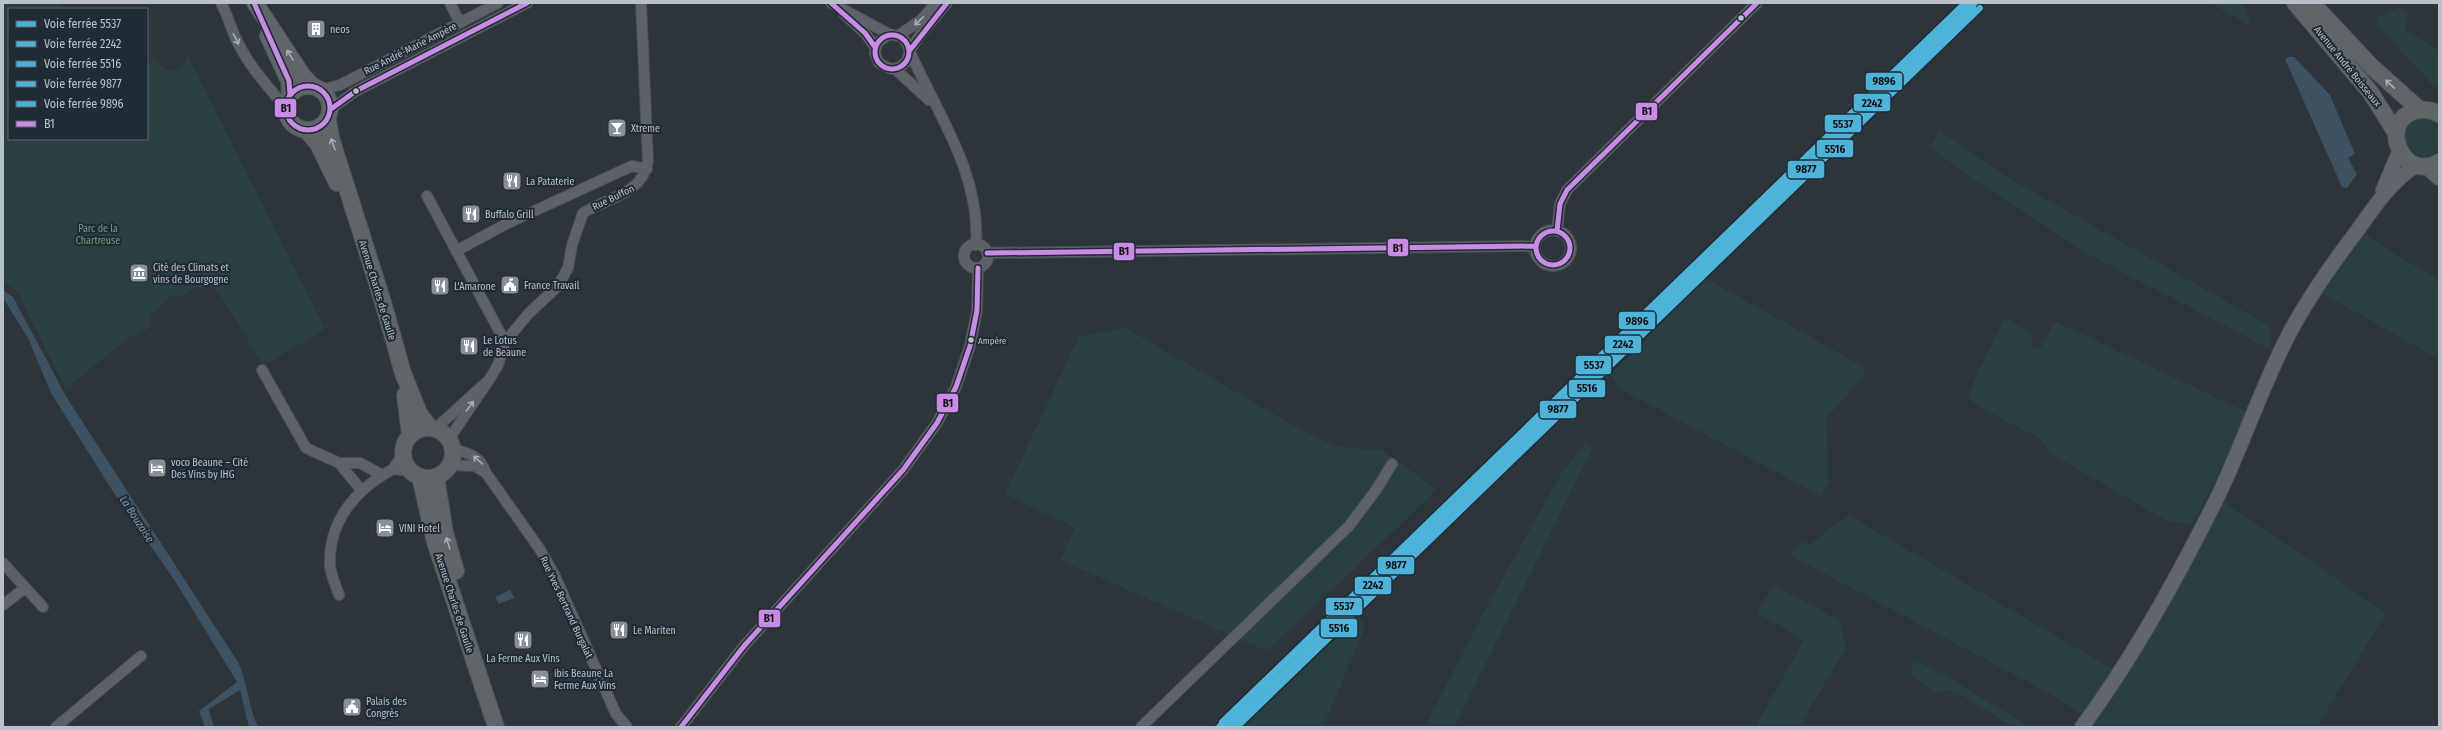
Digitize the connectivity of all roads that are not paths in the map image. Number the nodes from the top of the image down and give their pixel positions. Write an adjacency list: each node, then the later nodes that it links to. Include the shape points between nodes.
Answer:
1 (221, 3): 19 (street, one-way to 19, via 230,28 248,60 268,89)
2 (255, 3): 18 (main road, one-way to 2, via 303,76); 19 (main road, via 257,13 289,81)
3 (450, 3): 13 (street)
4 (498, 3): 13 (street, Rue André-Marie Ampère)
5 (527, 3): 22 (street, Rue André-Marie Ampère, via 351,94)
6 (642, 3): 27 (street)
7 (936, 3): 14 (street, one-way to 14, via 921,20)
8 (947, 3): 16 (street)
9 (1757, 3): 32 (street, via 1567,190 1558,210)
10 (2295, 3): 24 (main road, Avenue André Boisseaux, via 2371,93)
11 (2312, 3): 21 (main road, Avenue André Boisseaux, one-way to 11, via 2371,66)
12 (832, 4): 14 (street); 15 (street, via 865,33)
13 (460, 23): 18 (street, Rue André-Marie Ampère, via 340,84)
14 (894, 34): 15 (street, via 880,38); 16 (street, via 907,41)
15 (875, 47): 17 (street, via 879,63 886,68)
16 (910, 51): 17 (street, via 907,61); 20 (street)
17 (895, 69): 20 (street)
18 (317, 88): 19 (main road, via 302,86); 22 (main road, via 328,98)
19 (288, 101): 23 (main road, via 292,123)
20 (936, 107): 33 (street, via 964,169 975,212)
21 (2432, 109): 24 (main road, via 2413,112 2402,120)
22 (329, 114): 23 (main road, via 317,129); 31 (main road, Avenue Charles de Gaulle, one-way to 22, via 346,181 329,133)
23 (306, 130): 31 (main road, Avenue Charles de Gaulle, via 318,144)
24 (2396, 133): 25 (main road)
25 (2399, 152): 26 (main road, via 2410,162); 30 (main road)
26 (2427, 164): 28 (main road); 30 (main road, via 2401,177)
27 (647, 169): 35 (street, via 632,166 506,224); 38 (street, Rue Buffon, via 642,181 632,189 582,213 568,268 558,286 529,313)
28 (2439, 177)
29 (427, 196): 35 (street)
30 (2377, 203): 66 (main road, via 2298,318 2204,524 2138,647)
31 (352, 208): 40 (main road, Avenue Charles de Gaulle)
32 (1557, 230): 34 (street, via 1542,233); 34 (street, via 1566,236 1570,245 1569,255 1562,263 1553,265 1543,262 1537,255)
33 (976, 244): 36 (street, via 983,247); 37 (street, via 969,247 964,257 967,264)
34 (1535, 246): 36 (street)
35 (456, 251): 38 (street)
36 (987, 253): 37 (street, via 987,261)
37 (978, 268): 64 (street, via 977,310 970,346 956,387 937,423 903,470 744,646)
38 (504, 342): 41 (street, Rue Buffon, via 498,365)
39 (262, 370): 46 (street, via 306,448)
40 (403, 373): 42 (main road, Avenue Charles de Gaulle, via 419,413); 43 (main road, Avenue Charles de Gaulle)
41 (489, 380): 42 (street, Rue Buffon); 44 (street, Rue Buffon, one-way to 41)
42 (432, 428): 43 (main road); 44 (main road, Avenue Charles de Gaulle)
43 (410, 435): 45 (main road, Avenue Charles de Gaulle, via 406,440)
44 (451, 444): 48 (main road); 50 (street, Rue Yves Bertrand Burgalat, one-way to 44, via 478,458)
45 (403, 454): 49 (street); 52 (main road, Avenue Charles de Gaulle)
46 (339, 463): 51 (street, via 360,463); 53 (street)
47 (1392, 464): 65 (street, via 1349,526)
48 (450, 466): 50 (street, via 475,466); 52 (main road)
49 (393, 469): 51 (street); 52 (street)
50 (486, 473): 63 (street, Rue Yves Bertrand Burgalat, via 550,567 616,714)
51 (382, 475): 53 (street)
52 (422, 475): 61 (main road, Avenue Charles de Gaulle, via 436,542); 62 (main road, Avenue Charles de Gaulle, one-way to 52, via 445,533)
53 (362, 491): 56 (street, via 347,504 334,532 330,566)
54 (3, 563): 55 (street)
55 (25, 588): 57 (street); 58 (street)
56 (339, 595)
57 (3, 605)
58 (43, 607)
59 (141, 656): 60 (street)
60 (56, 727)
61 (496, 727)
62 (505, 727)
63 (627, 727)
64 (681, 727)
65 (1141, 727)
66 (2082, 727)

